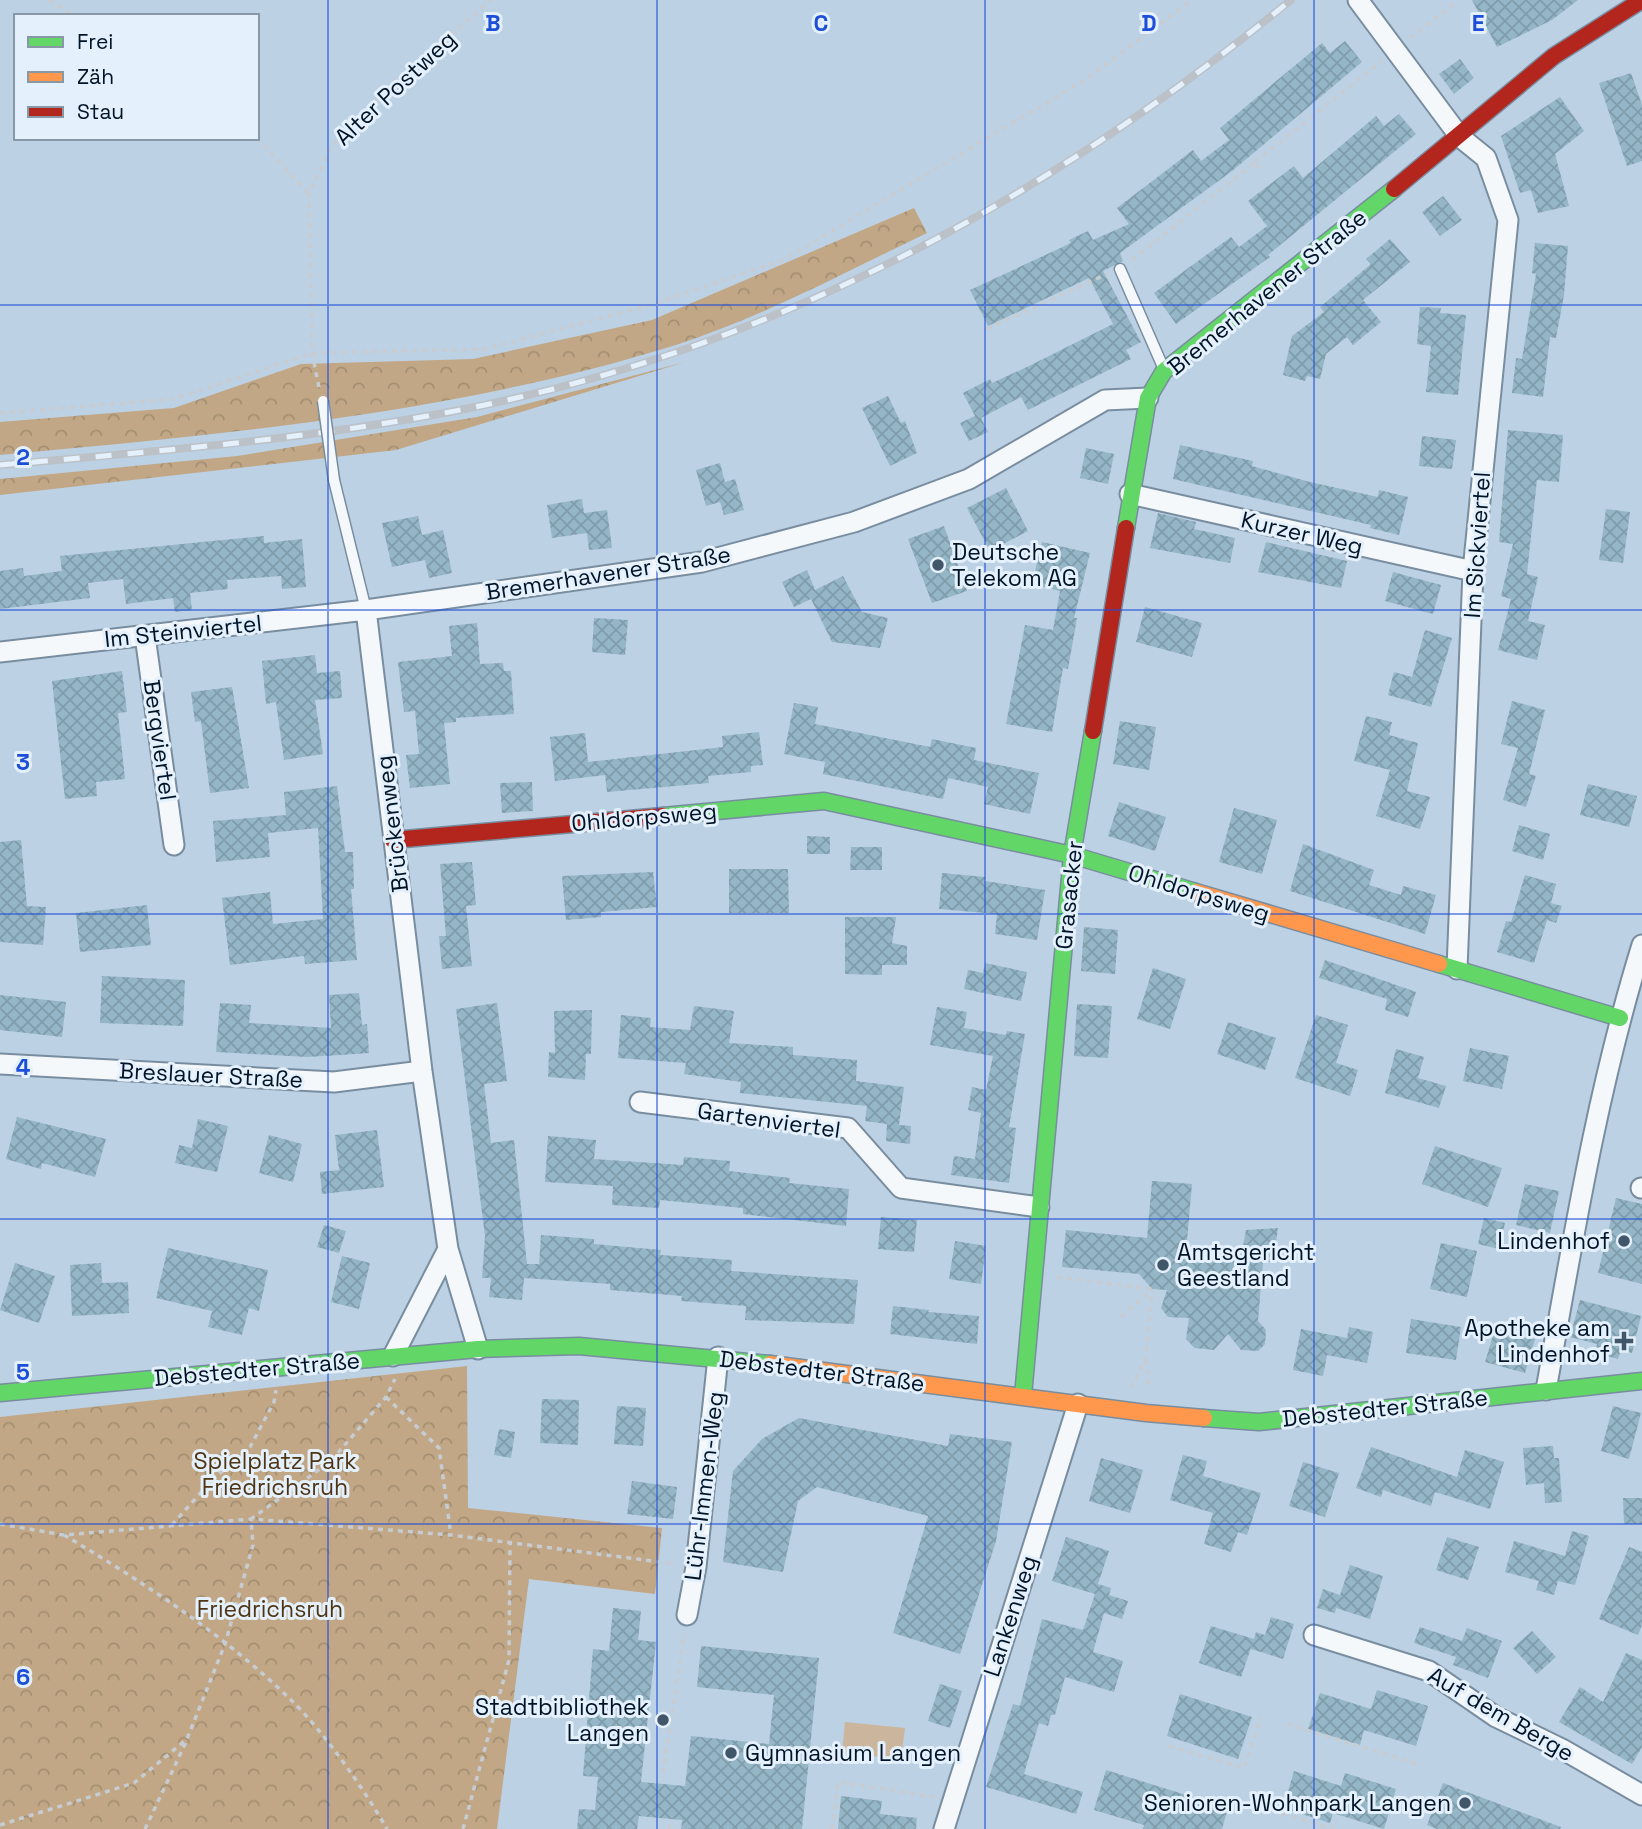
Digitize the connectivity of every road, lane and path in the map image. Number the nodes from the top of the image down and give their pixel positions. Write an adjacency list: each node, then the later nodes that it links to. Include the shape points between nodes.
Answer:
1 (49, 0): 7 (path)
2 (491, 0): 13 (path, Alter Postweg, via 365,110 330,149)
3 (1192, 0): 16 (path, via 1088,78 783,260 647,306 484,349)
4 (1358, 0): 8 (street, Im Sickviertel)
5 (1458, 0): 8 (path)
6 (1642, 0): 9 (street, Bremerhavener Straße, via 1554,56)
7 (71, 14)
8 (1395, 50): 9 (street, Im Sickviertel); 11 (path)
9 (1460, 137): 17 (street, Bremerhavener Straße); 22 (street, Im Sickviertel, via 1486,158 1508,220)
10 (259, 140): 13 (path)
11 (1255, 162): 12 (path); 14 (path)
12 (1260, 170)
13 (309, 194): 16 (path, Alter Postweg)
14 (1120, 269): 15 (path); 17 (lane)
15 (987, 329)
16 (312, 354): 19 (path, Alter Postweg); 20 (path, via 174,398)
17 (1164, 371): 18 (street, Bremerhavener Straße)
18 (1148, 398): 21 (street, Grasacker); 23 (street, Bremerhavener Straße, via 1105,400 969,479 841,525 702,562)
19 (323, 401): 23 (lane, Brückenweg, bridge, via 334,480)
20 (0, 413)
21 (1130, 494): 22 (street, Kurzer Weg); 28 (street, Grasacker)
22 (1473, 571): 30 (street, Im Sickviertel)
23 (366, 610): 24 (street, Im Steinviertel); 26 (street, Brückenweg)
24 (145, 636): 25 (street, Im Steinviertel); 27 (street, Bergviertel)
25 (0, 652)
26 (393, 840): 28 (street, Ohldorpsweg, via 824,801); 33 (street, Brückenweg)
27 (174, 845)
28 (1072, 855): 30 (street, Ohldorpsweg); 35 (street, Grasacker)
29 (1642, 945): 31 (street)
30 (1457, 970): 31 (street, Ohldorpsweg)
31 (1620, 1018): 46 (street, via 1584,1176)
32 (0, 1064): 33 (street, Breslauer Straße, via 334,1082)
33 (422, 1071): 36 (street, Brückenweg)
34 (640, 1102): 35 (street, Gartenviertel, via 848,1128 901,1188)
35 (1039, 1207): 37 (street, Grasacker)
36 (448, 1250): 40 (street, Brückenweg); 41 (street)
37 (1034, 1274): 38 (path); 48 (street, Grasacker)
38 (1152, 1289): 39 (path); 43 (path)
39 (1121, 1317)
40 (478, 1349): 41 (street, Debstedter Straße); 42 (street, Debstedter Straße, via 579,1346)
41 (393, 1356): 44 (street, Debstedter Straße); 49 (path, via 395,1378)
42 (719, 1357): 48 (street, Debstedter Straße); 59 (street, Lühr-Immen-Weg)
43 (1146, 1357): 51 (path, via 1136,1373); 52 (path)
44 (280, 1367): 47 (street, Debstedter Straße); 55 (path, via 274,1402 250,1447 211,1481)
45 (1642, 1381): 46 (street, Debstedter Straße)
46 (1546, 1390): 52 (street, Debstedter Straße, via 1259,1422)
47 (0, 1393)
48 (1023, 1396): 50 (street, Debstedter Straße)
49 (386, 1397): 53 (path, via 331,1461); 57 (path, via 439,1448)
50 (1078, 1404): 51 (street, Debstedter Straße); 70 (street, Lankenweg)
51 (1128, 1410): 52 (street, Debstedter Straße)
52 (1146, 1413)
53 (251, 1519): 55 (path); 57 (path); 62 (path, via 253,1545)
54 (0, 1524): 56 (path)
55 (172, 1525): 56 (path)
56 (64, 1535): 62 (path, via 114,1564)
57 (451, 1535): 58 (path)
58 (510, 1541): 59 (path); 76 (path, via 509,1660)
59 (696, 1567): 60 (street, Lühr-Immen-Weg)
60 (687, 1615): 68 (path)
61 (1314, 1635): 69 (street, Auf dem Berge, via 1429,1671 1496,1717)
62 (225, 1644): 65 (path); 75 (path, via 293,1701 368,1796)
63 (1261, 1717): 66 (path, via 1244,1769)
64 (1287, 1724): 67 (path)
65 (187, 1739): 73 (path, via 134,1783); 74 (path)
66 (1169, 1746)
67 (1421, 1765)
68 (663, 1773)
69 (1642, 1795)
70 (952, 1799): 78 (path, via 838,1782); 79 (street, Lankenweg)
71 (1263, 1808): 80 (path)
72 (670, 1819): 77 (path)
73 (0, 1825)
74 (145, 1829)
75 (387, 1829)
76 (463, 1829)
77 (669, 1829)
78 (832, 1829)
79 (944, 1829)
80 (1334, 1829)

